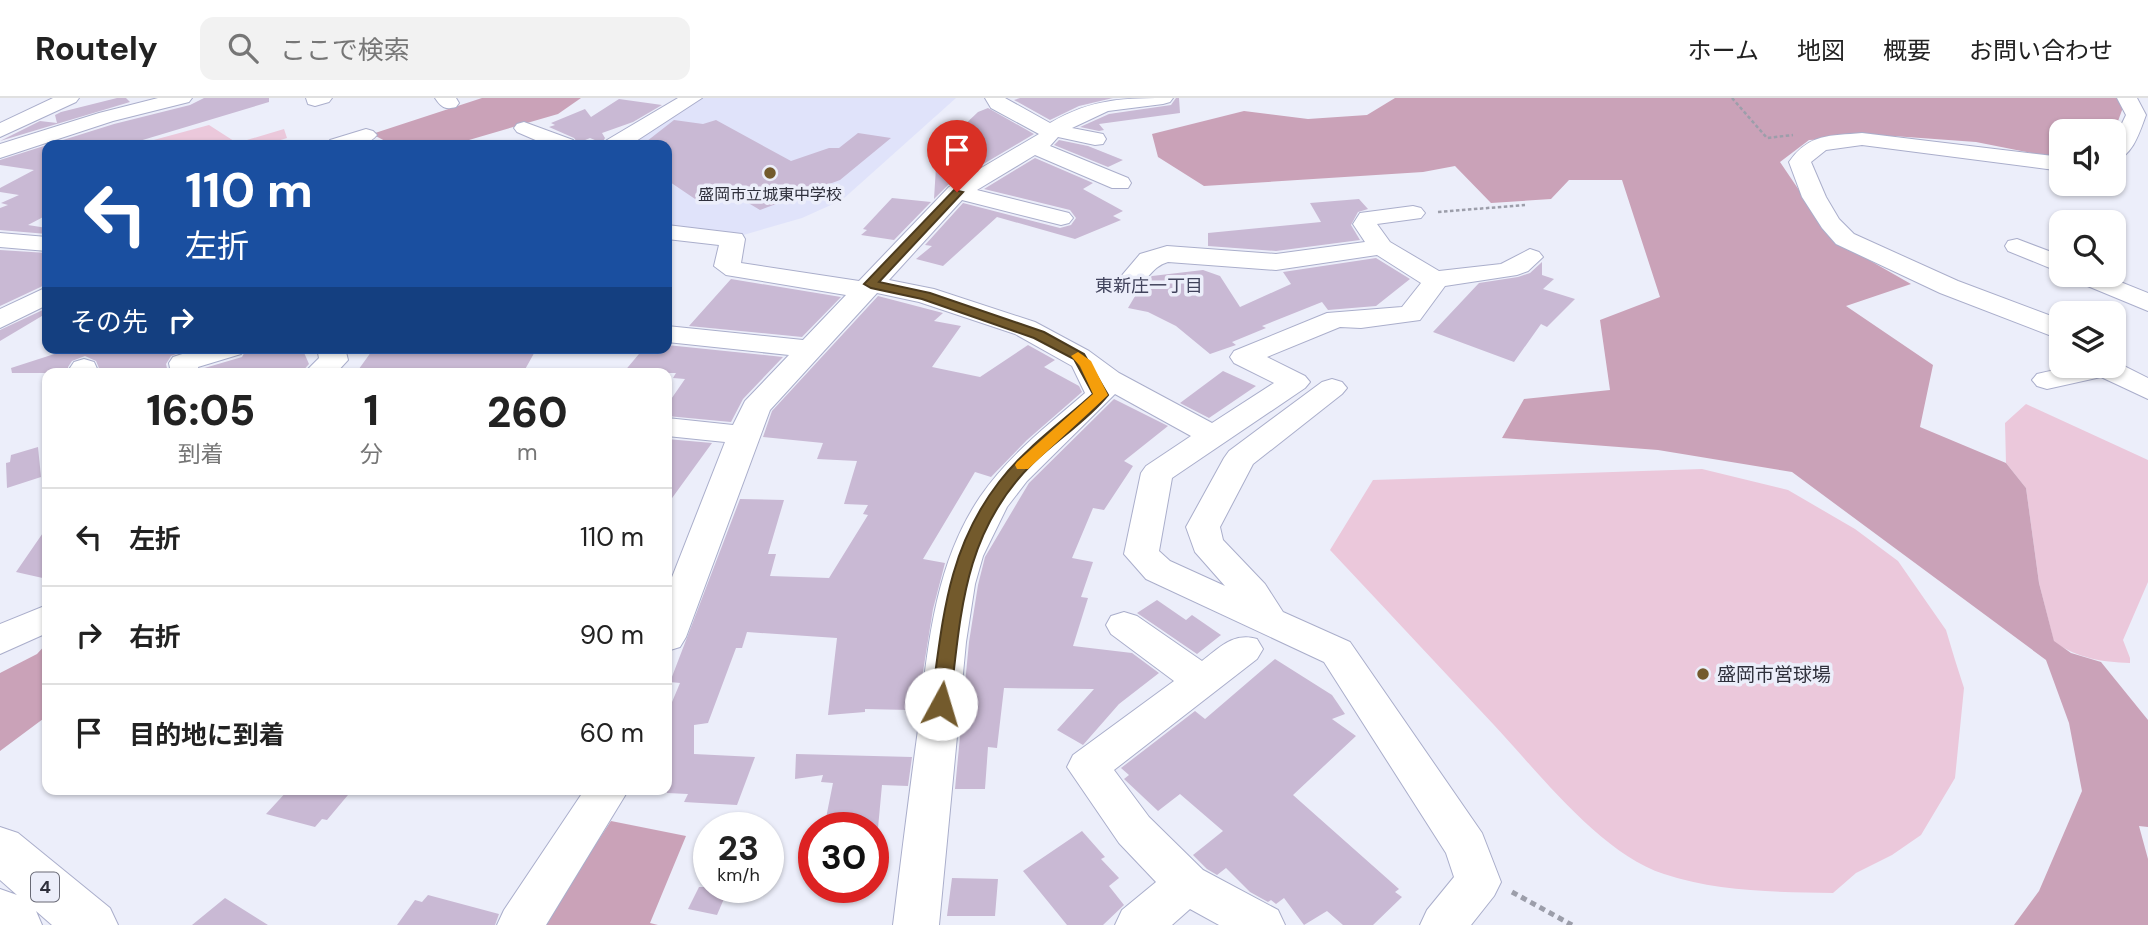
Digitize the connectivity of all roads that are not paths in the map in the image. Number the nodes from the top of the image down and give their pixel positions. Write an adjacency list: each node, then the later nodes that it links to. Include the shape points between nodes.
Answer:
1 (69, 98): 9 (street)
2 (995, 98): 11 (street)
3 (1163, 98): 11 (street, via 1083,111)
4 (2127, 98): 13 (street, via 2136,115)
5 (176, 99): 7 (street); 17 (street)
6 (688, 99): 16 (street)
7 (199, 116)
8 (524, 128): 15 (street)
9 (0, 131)
10 (366, 135): 14 (street)
11 (1046, 136): 12 (street); 19 (street); 20 (street)
12 (1095, 139)
13 (2126, 139)
14 (352, 140)
15 (553, 140)
16 (623, 140)
17 (0, 151)
18 (2049, 162): 40 (street, via 1889,141 1846,140 1820,145 1800,162 1814,197 1845,239 1949,287)
19 (1121, 183)
20 (957, 192): 22 (street); 35 (street)
21 (1413, 213): 29 (street, via 1368,218 1365,223)
22 (1061, 218)
23 (42, 229): 25 (street)
24 (672, 233): 32 (street, via 733,239)
25 (8, 241): 26 (street)
26 (42, 244)
27 (672, 245): 32 (street, via 714,246 713,259)
28 (2017, 246): 31 (street)
29 (1381, 247): 33 (street, via 1276,262 1167,254 1149,258); 34 (street)
30 (1530, 257): 34 (street, via 1507,272)
31 (2049, 260)
32 (728, 261): 35 (street, via 727,266 735,270)
33 (1131, 280)
34 (1436, 281): 53 (street, via 1410,314 1337,319 1244,357 1295,382)
35 (868, 287): 42 (street); 44 (street, via 925,295 1025,328)
36 (2110, 287): 38 (street)
37 (42, 298): 39 (street)
38 (2148, 303)
39 (0, 320)
40 (2049, 325)
41 (672, 335): 42 (street)
42 (809, 349): 52 (street, via 756,407)
43 (212, 354): 45 (street, via 183,363)
44 (1086, 364): 53 (street); 67 (street, via 1101,395 1005,485 964,557 947,648)
45 (184, 368)
46 (2060, 378): 48 (street)
47 (2125, 378): 50 (street)
48 (2048, 380)
49 (1332, 388): 57 (street, via 1240,458 1203,527 1207,544 1252,593)
50 (2148, 390)
51 (672, 428): 52 (street)
52 (743, 435): 54 (street)
53 (1213, 436): 57 (street, via 1157,473 1141,554)
54 (672, 617)
55 (42, 618): 58 (street)
56 (1124, 625): 59 (street)
57 (1257, 635): 59 (street); 70 (street, via 1337,652 1466,846 1478,881)
58 (0, 640)
59 (1202, 680): 62 (street, via 1088,767 1134,830)
60 (604, 795): 66 (street)
61 (0, 849): 65 (highway, 4)
62 (1188, 884): 68 (street); 69 (street)
63 (0, 913): 64 (highway, 4)
64 (15, 925)
65 (91, 925)
66 (520, 925)
67 (916, 925)
68 (1138, 925)
69 (1262, 925)
70 (1443, 925)

